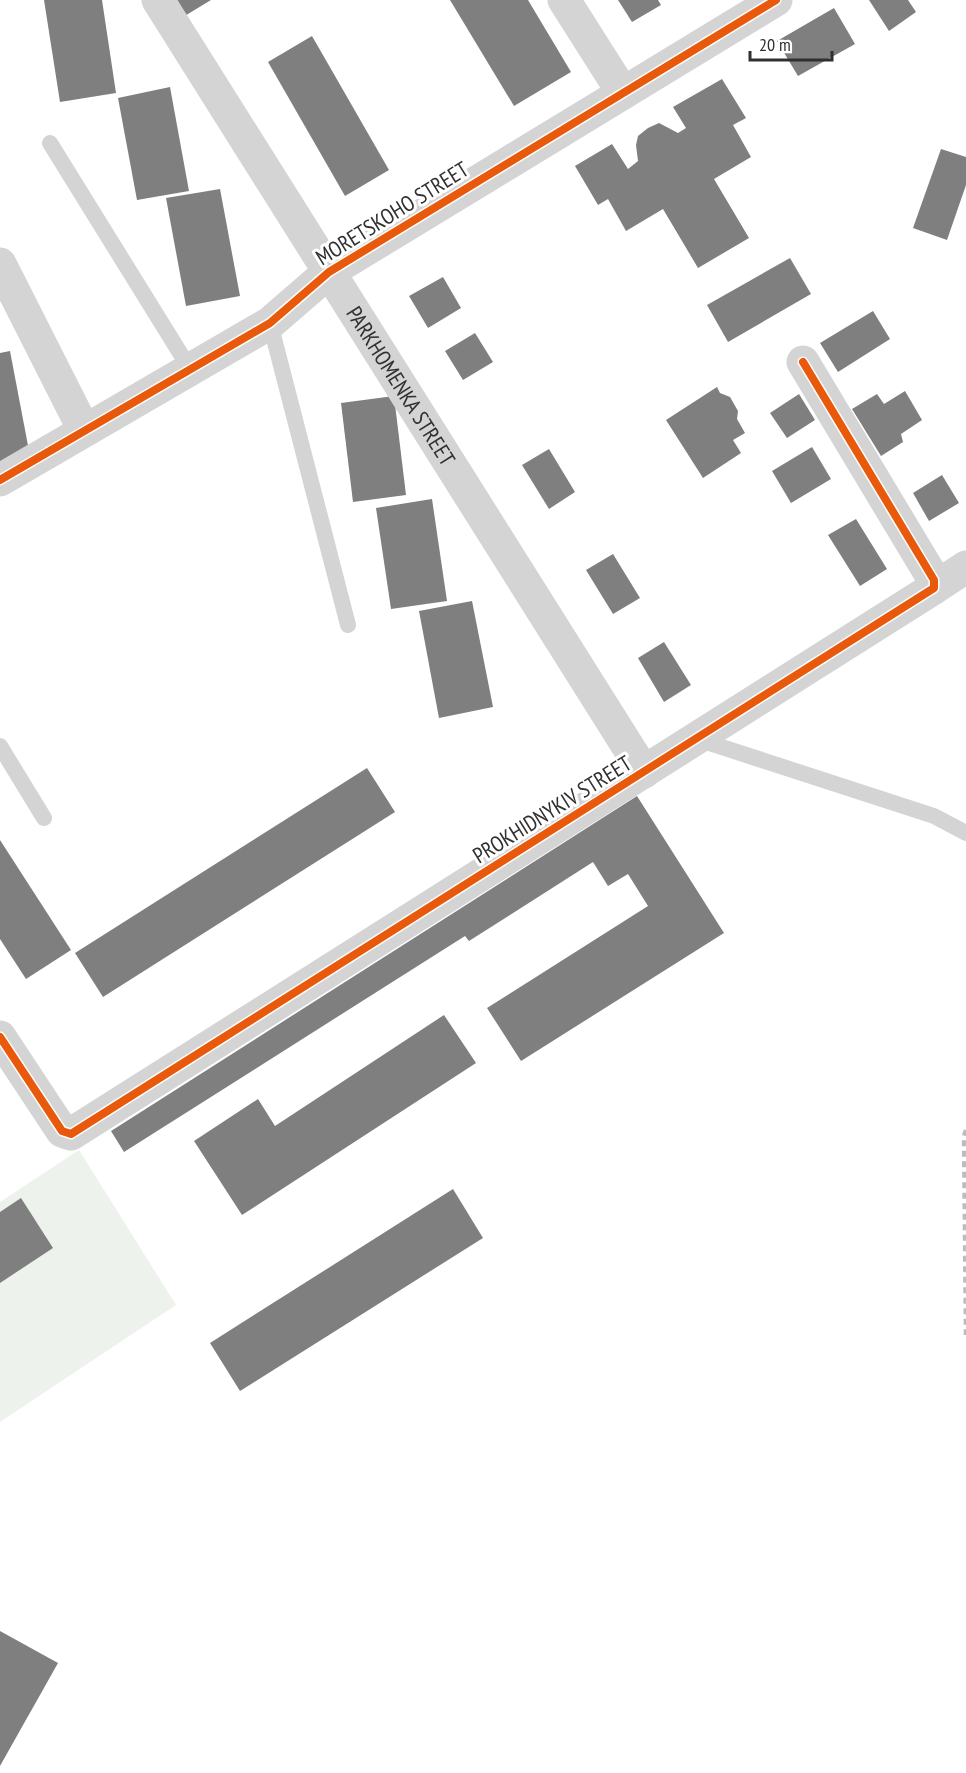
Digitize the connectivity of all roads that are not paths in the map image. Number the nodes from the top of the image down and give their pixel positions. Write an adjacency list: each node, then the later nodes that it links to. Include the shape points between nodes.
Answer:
1 (158, 0): 7 (street, PARKHOMENKA STREET)
2 (564, 0): 4 (street)
3 (776, 0): 4 (street, MORETSKOHO STREET)
4 (623, 93): 7 (street, MORETSKOHO STREET)
5 (50, 143): 10 (lane)
6 (0, 264): 11 (street)
7 (329, 272): 8 (street, MORETSKOHO STREET); 18 (street, PARKHOMENKA STREET)
8 (270, 323): 10 (street, MORETSKOHO STREET); 15 (lane)
9 (803, 362): 14 (street, via 934,580)
10 (190, 369): 11 (street, MORETSKOHO STREET)
11 (84, 430): 12 (street, MORETSKOHO STREET)
12 (0, 480)
13 (966, 567): 14 (street, PROKHIDNYKIV STREET)
14 (934, 588): 16 (street, PROKHIDNYKIV STREET)
15 (348, 625)
16 (696, 738): 18 (street, PROKHIDNYKIV STREET); 20 (lane, via 934,816)
17 (0, 746): 19 (lane)
18 (644, 772): 21 (street, PROKHIDNYKIV STREET, via 71,1134 62,1131)
19 (44, 818)
20 (966, 833)
21 (0, 1037)

